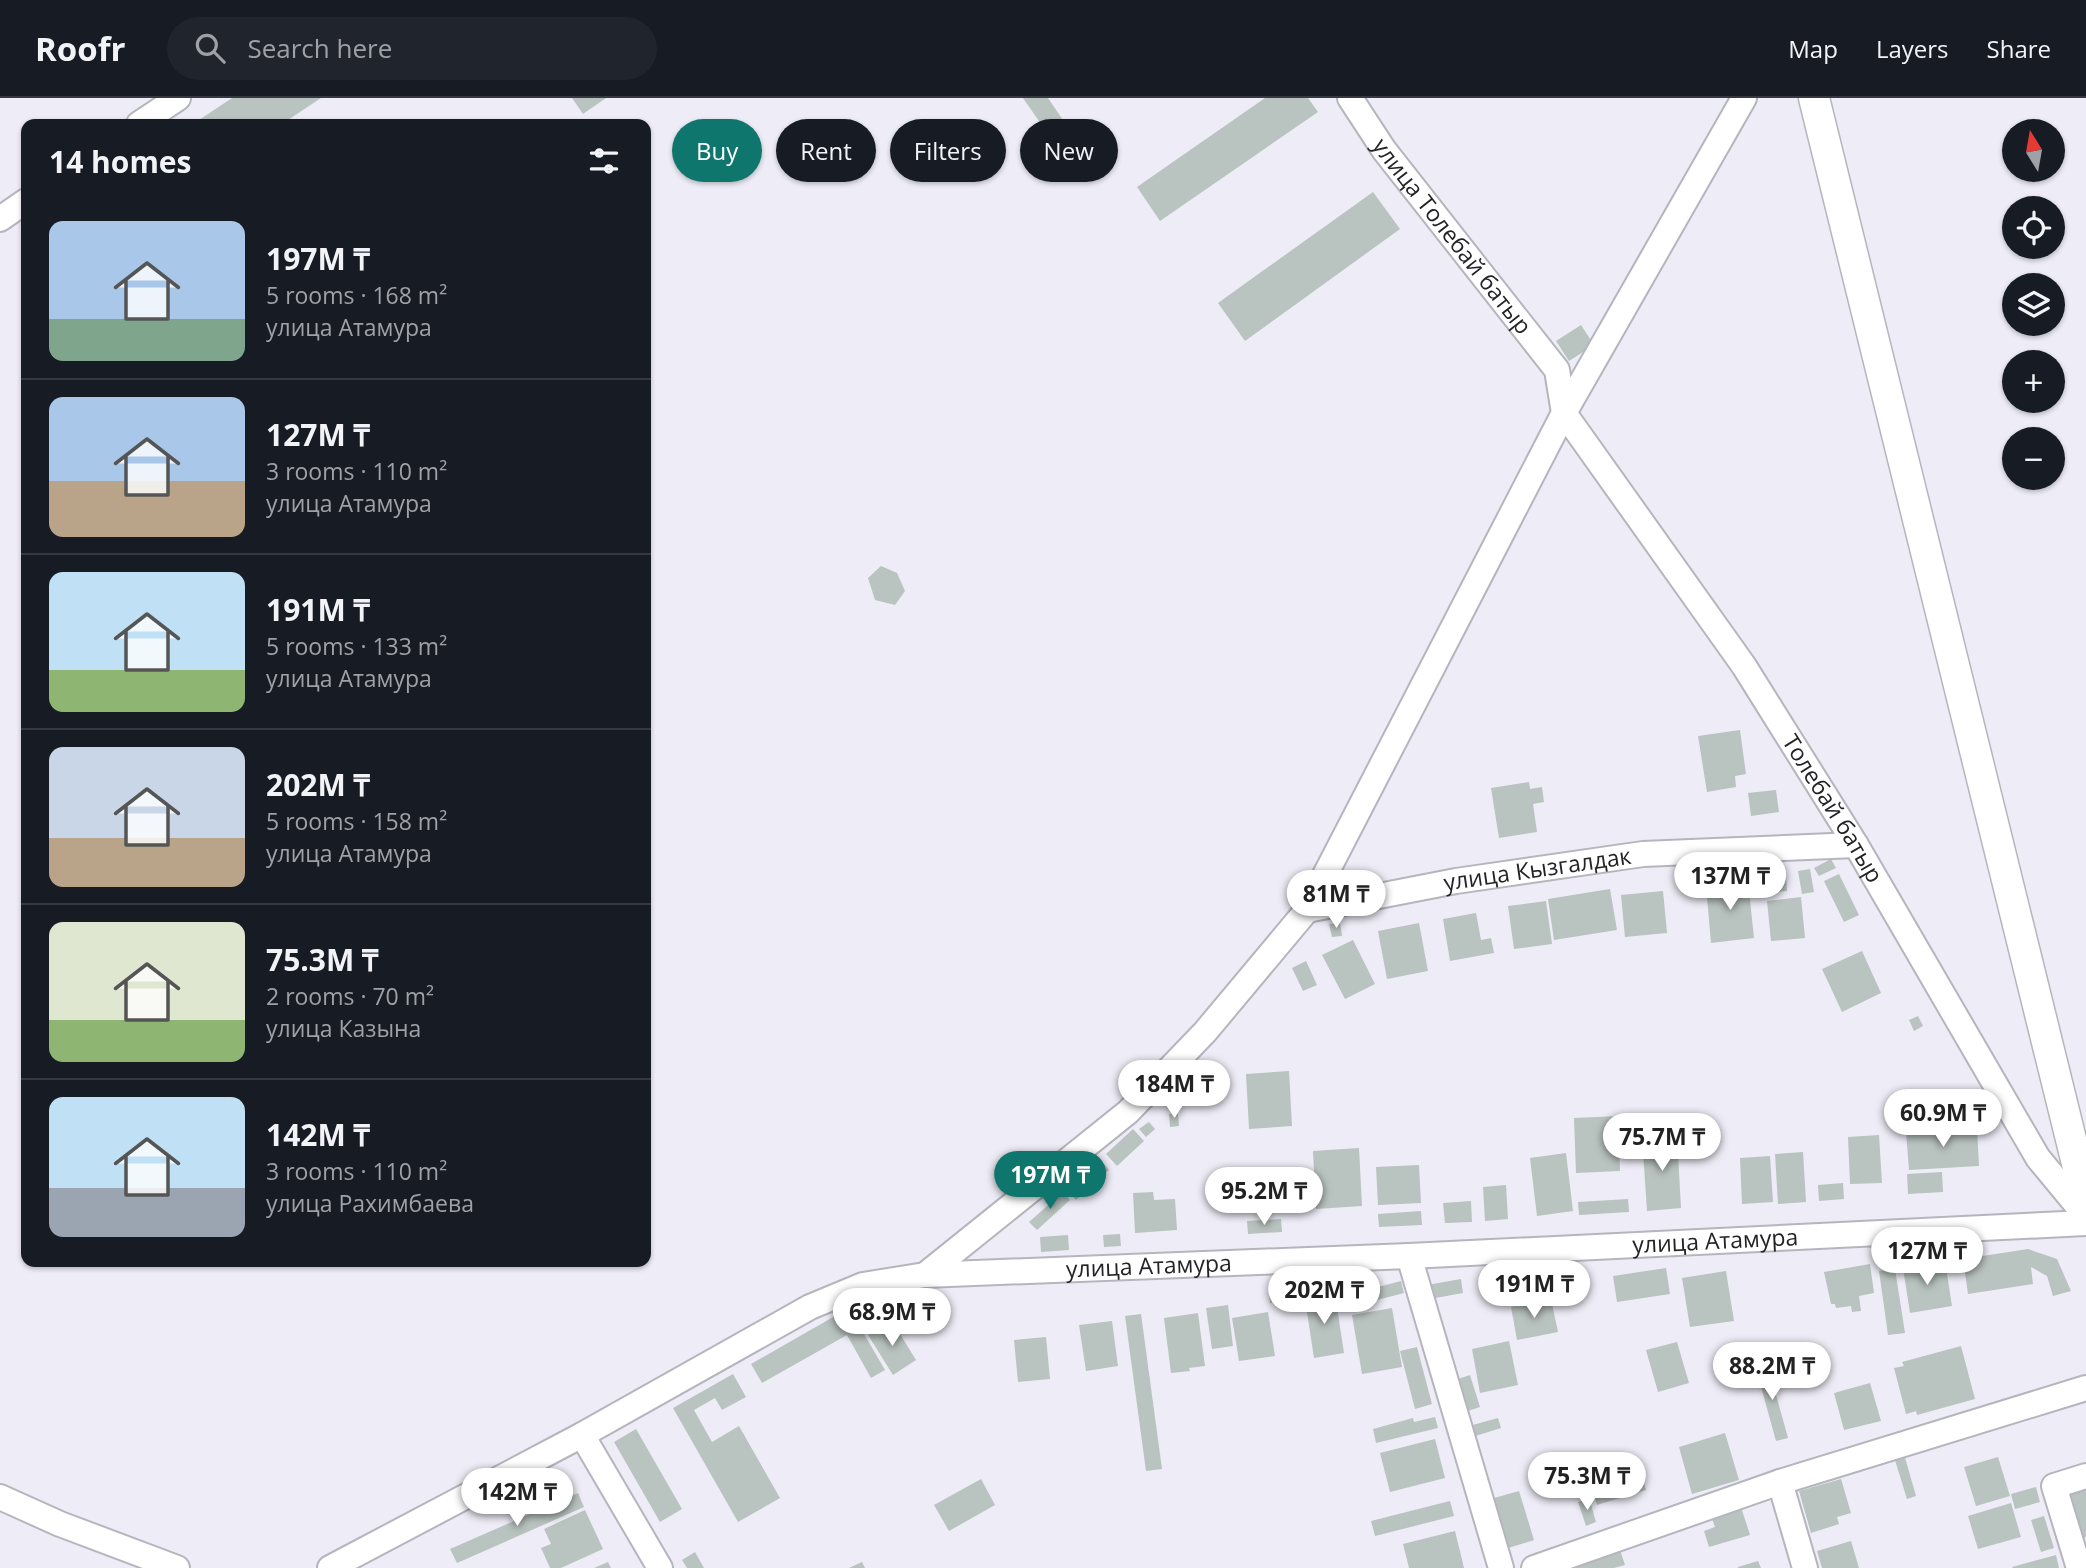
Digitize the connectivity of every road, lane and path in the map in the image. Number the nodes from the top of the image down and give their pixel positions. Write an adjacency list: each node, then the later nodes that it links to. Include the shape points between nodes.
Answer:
1 (178, 98): 5 (street)
2 (1350, 98): 8 (street, улица Толебай батыр, via 1384,150 1557,370)
3 (1744, 98): 8 (street)
4 (1814, 98): 11 (street)
5 (146, 119)
6 (21, 204): 7 (street)
7 (0, 219)
8 (1564, 413): 9 (street, Толебай батыр, via 1744,666); 10 (street)
9 (1856, 845): 10 (street, улица Кызгалдак, via 1643,854 1456,881); 12 (street, Толебай батыр, via 2038,1158)
10 (1307, 910): 15 (street, via 1205,1032 1128,1112)
11 (2086, 1200)
12 (2086, 1216)
13 (2086, 1223): 14 (street, улица Атамура)
14 (1409, 1256): 15 (street, улица Атамура); 24 (street)
15 (925, 1275): 17 (street, улица Атамура, via 863,1285 810,1307)
16 (2086, 1388): 19 (street)
17 (582, 1435): 22 (street, улица Атамура); 23 (street)
18 (2086, 1476): 27 (street, via 2054,1486)
19 (1780, 1482): 25 (street); 26 (street)
20 (0, 1497): 21 (street)
21 (177, 1568)
22 (330, 1568)
23 (660, 1568)
24 (1501, 1568)
25 (1534, 1568)
26 (1805, 1568)
27 (2080, 1568)

